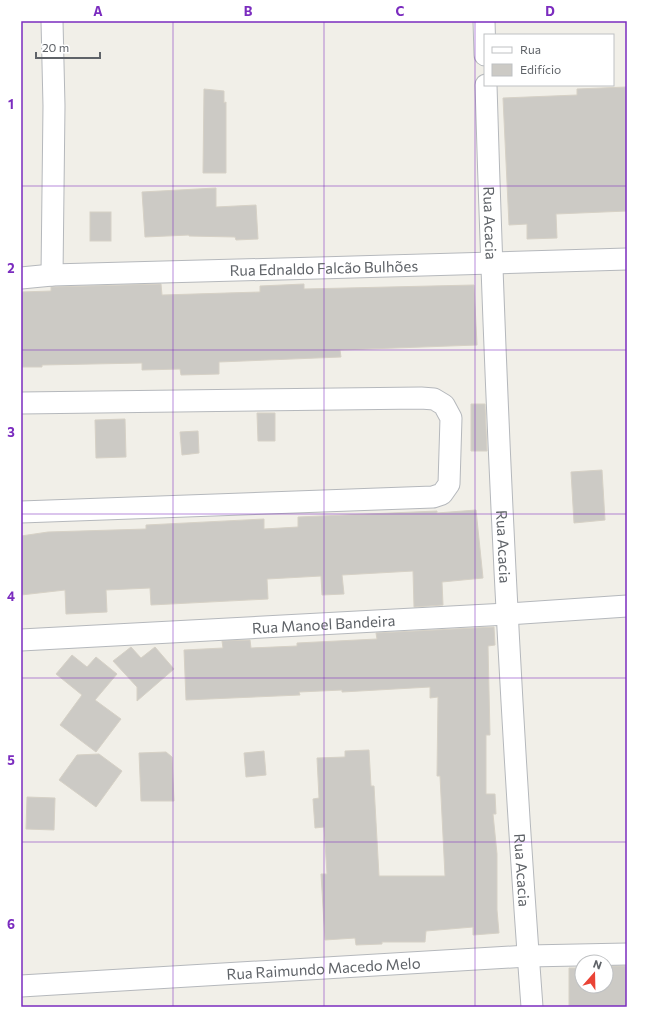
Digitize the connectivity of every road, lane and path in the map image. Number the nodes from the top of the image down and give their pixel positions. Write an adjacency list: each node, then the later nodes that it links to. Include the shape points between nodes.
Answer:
1 (52, 21): 7 (street)
2 (484, 21): 3 (street)
3 (484, 34)
4 (486, 86): 6 (street, Rua Acacia)
5 (627, 259): 6 (street, Rua Ednaldo Falcão Bulhões)
6 (491, 264): 7 (street, Rua Ednaldo Falcão Bulhões); 12 (street, Rua Acacia)
7 (52, 275): 8 (street, Rua Ednaldo Falcão Bulhões)
8 (21, 278)
9 (21, 403): 10 (street, via 421,398 434,399 444,405 451,418 449,484 442,494 433,497)
10 (21, 512)
11 (627, 606): 12 (street, Rua Manoel Bandeira)
12 (507, 614): 13 (street, Rua Manoel Bandeira); 15 (street, Rua Acacia)
13 (21, 640)
14 (627, 954): 15 (street, Rua Raimundo Macedo Melo)
15 (528, 956): 16 (street, Rua Raimundo Macedo Melo); 17 (street, Rua Acacia)
16 (21, 986)
17 (532, 1007)

